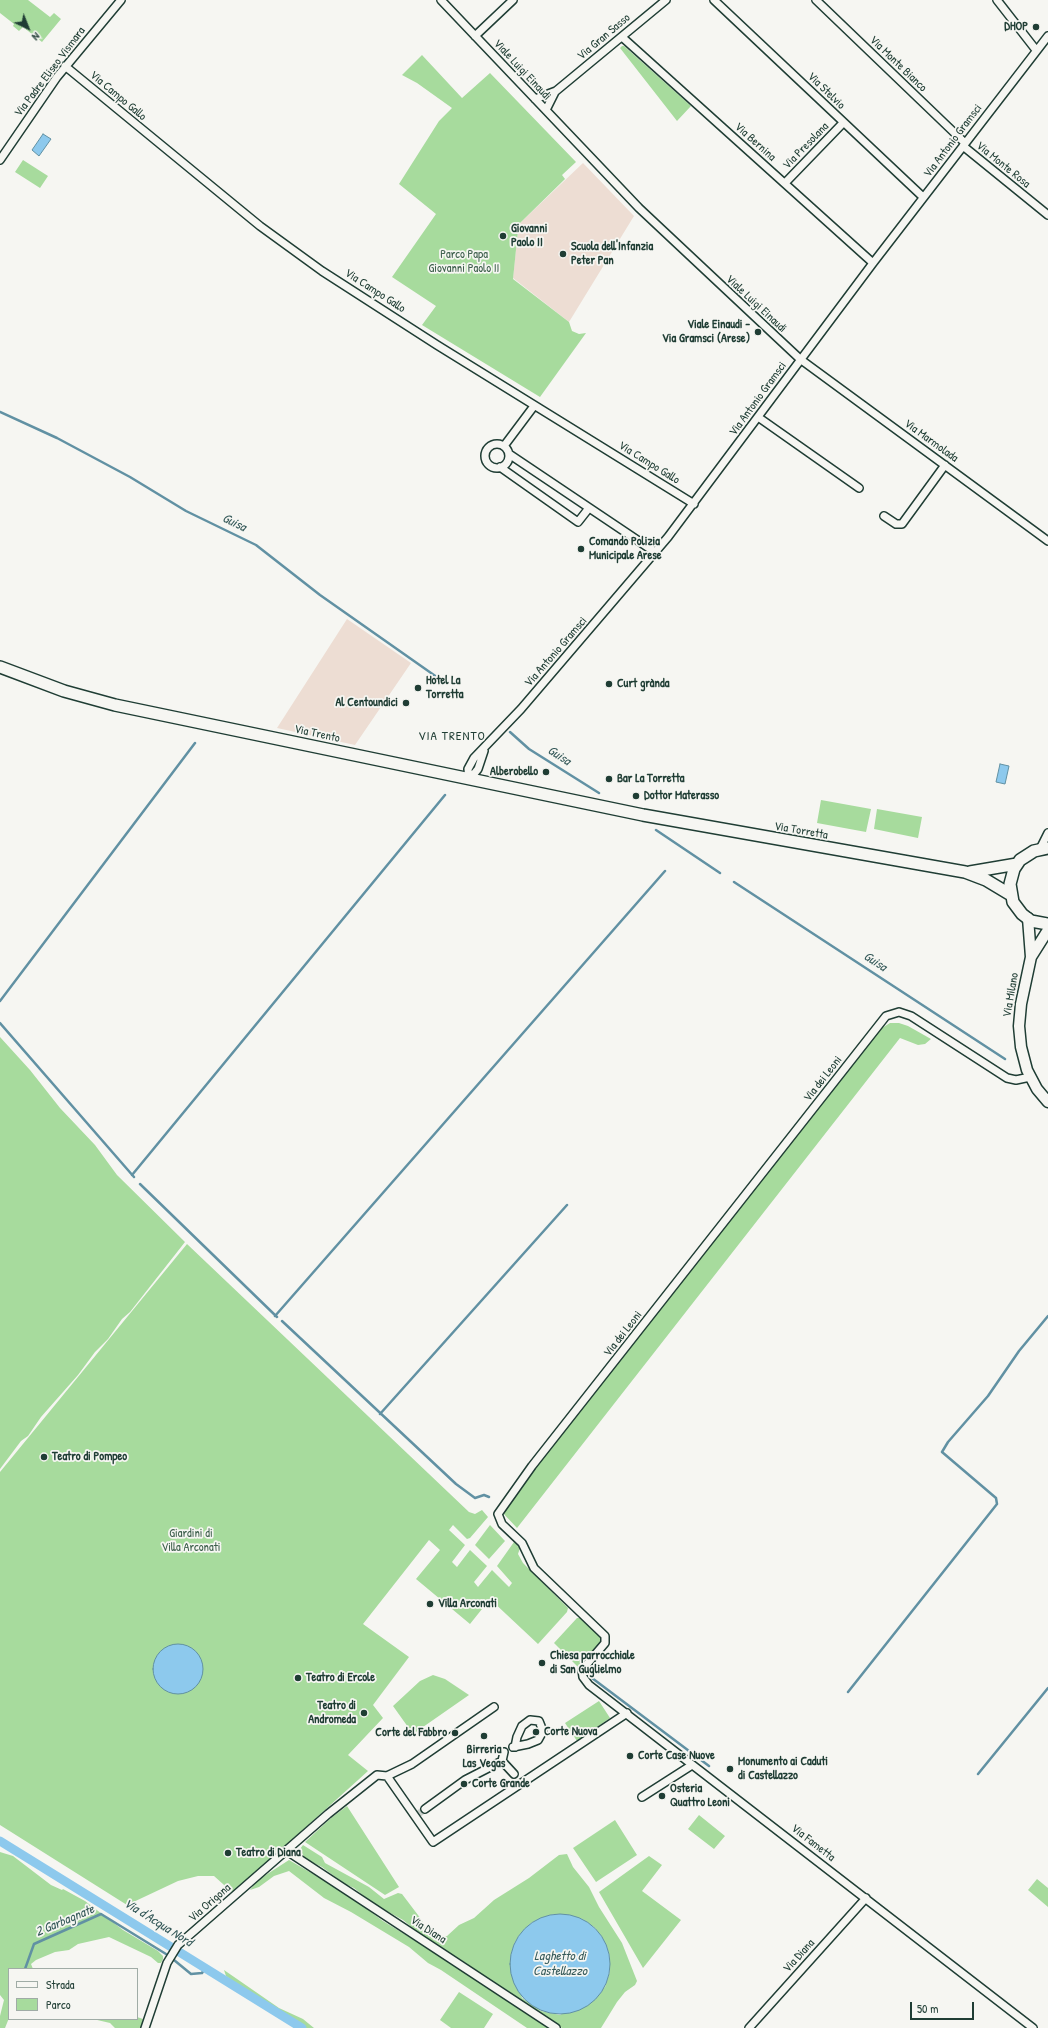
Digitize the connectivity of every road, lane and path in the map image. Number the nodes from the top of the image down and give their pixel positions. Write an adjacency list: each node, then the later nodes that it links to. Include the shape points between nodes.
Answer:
1 (121, 0): 12 (street, Via Padre Eliseo Vismara)
2 (441, 0): 8 (street, Viale Luigi Einaudi)
3 (513, 0): 8 (street)
4 (666, 0): 10 (street, Via Gran Sasso)
5 (714, 0): 16 (street, Via Stelvio)
6 (816, 0): 17 (street, Via Monte Bianco)
7 (996, 0): 11 (street)
8 (475, 36): 14 (street, Viale Luigi Einaudi)
9 (1048, 36): 11 (street, Via Antonio Gramsci)
10 (622, 37): 13 (street, Via Gran Sasso); 19 (street, Via Bernina)
11 (1036, 50): 17 (street, Via Antonio Gramsci)
12 (65, 66): 18 (street, Via Padre Eliseo Vismara); 24 (street, Via Campo Gallo, via 260,226 322,271)
13 (556, 91): 14 (street, Via Gran Sasso); 15 (street, Via Gran Sasso)
14 (535, 99): 15 (street, Viale Luigi Einaudi)
15 (546, 110): 23 (street, Viale Luigi Einaudi, via 663,231)
16 (843, 123): 19 (street, Via Presolana); 20 (street, Via Stelvio)
17 (964, 145): 20 (street, Via Antonio Gramsci); 21 (street, Via Monte Rosa)
18 (0, 160)
19 (785, 183): 22 (street, Via Bernina)
20 (924, 197): 22 (street, Via Antonio Gramsci)
21 (1048, 215)
22 (873, 263): 23 (street, Via Antonio Gramsci)
23 (800, 359): 25 (street, Via Antonio Gramsci); 28 (street, Via Marmolada)
24 (534, 406): 26 (street); 31 (street, Via Campo Gallo)
25 (758, 417): 30 (street); 31 (street, Via Antonio Gramsci)
26 (504, 446): 27 (street); 29 (street, via 493,445 486,454 490,465)
27 (509, 454): 29 (street, via 508,461); 32 (street)
28 (945, 465): 33 (street, via 902,524 896,524); 34 (street, Via Marmolada)
29 (500, 468): 32 (street, via 578,522)
30 (859, 488)
31 (694, 504): 35 (street, Via Antonio Gramsci)
32 (589, 508): 35 (street)
33 (884, 516)
34 (1048, 542)
35 (656, 552): 37 (street, Via Antonio Gramsci, via 484,750 478,769)
36 (0, 667): 37 (main road, Via Trento, via 64,691 115,705)
37 (468, 780): 38 (main road, Via Trento)
38 (632, 813): 42 (main road, Via Torretta)
39 (1048, 833): 40 (street)
40 (1044, 848): 41 (main road, via 1029,853)
41 (1017, 864): 42 (main road, Via Torretta); 43 (main road, via 1011,879)
42 (966, 872): 43 (main road, Via Torretta)
43 (1011, 895): 44 (main road, via 1017,908)
44 (1028, 918): 45 (main road, via 1040,924); 47 (street)
45 (1048, 924)
46 (1048, 930): 47 (street)
47 (1031, 958): 48 (street, Via Milano, via 1019,1026 1021,1047)
48 (1030, 1077): 49 (street, Via Milano); 50 (street, Via dei Leoni, via 1016,1080 1007,1078 911,1016 894,1012 886,1016 498,1511 500,1521 522,1543 534,1568 605,1636 605,1643 584,1666)
49 (1048, 1102)
50 (582, 1674): 52 (street, Via Fametta, via 589,1685)
51 (494, 1707): 57 (street, Via Origona, via 412,1764)
52 (627, 1713): 55 (street, Via Fametta); 57 (street, via 433,1842)
53 (504, 1752): 54 (street)
54 (502, 1761): 56 (street); 59 (street, via 465,1780)
55 (692, 1764): 58 (street); 61 (street, Via Fametta)
56 (514, 1774)
57 (387, 1776): 60 (street, Via Origona, via 377,1775 359,1788)
58 (642, 1798)
59 (425, 1809)
60 (287, 1851): 62 (street, Via Origona, via 178,1945 163,1973); 63 (street, Via Diana)
61 (866, 1898): 64 (street, Via Diana); 65 (street, Via Fametta)
62 (146, 2028)
63 (556, 2028)
64 (748, 2028)
65 (1033, 2028)

